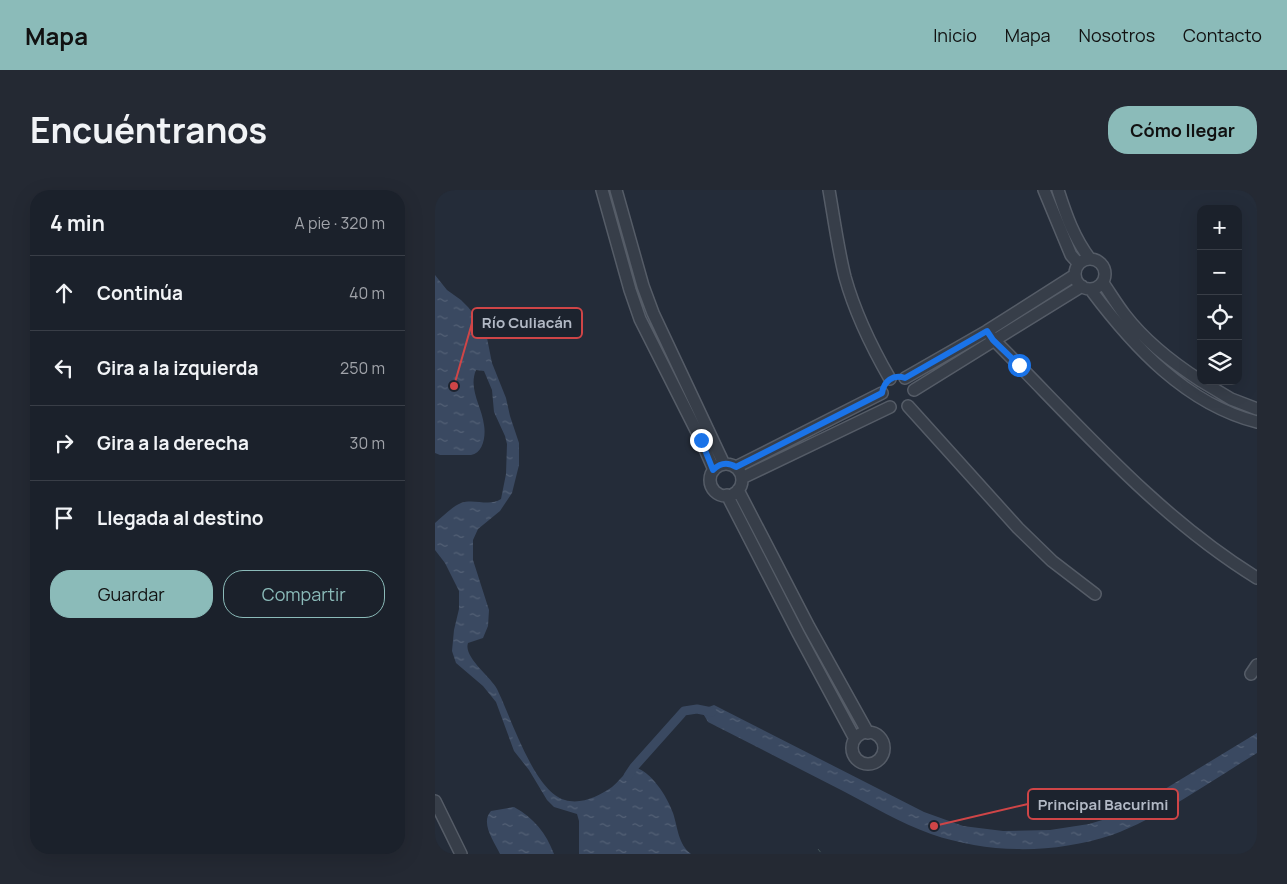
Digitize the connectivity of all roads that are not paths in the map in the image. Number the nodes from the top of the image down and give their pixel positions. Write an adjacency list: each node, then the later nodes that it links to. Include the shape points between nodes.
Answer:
1 (602, 190): 10 (street)
2 (616, 190): 9 (street)
3 (829, 190): 14 (street, via 853,302 868,339)
4 (1045, 190): 6 (street, via 1071,255)
5 (1058, 190): 6 (street, via 1079,245)
6 (1081, 266): 7 (street, via 1099,261 1105,268); 8 (street, via 1076,280); 11 (street)
7 (1103, 283): 8 (street); 13 (street, via 1148,340)
8 (1087, 288): 11 (street); 22 (street, via 1125,333 1157,364 1205,400)
9 (653, 313): 10 (street); 24 (street)
10 (640, 319): 26 (street)
11 (990, 336): 12 (street); 16 (street); 30 (street, via 1149,495 1213,550)
12 (905, 378): 14 (street); 16 (street)
13 (1197, 378)
14 (890, 379): 17 (street)
15 (1207, 385): 18 (street)
16 (914, 390): 20 (street, via 913,400)
17 (882, 393): 19 (street); 25 (street)
18 (1239, 402): 21 (street); 22 (street)
19 (890, 406): 20 (street, via 900,409); 27 (street)
20 (908, 406): 31 (street, via 1018,528 1052,561)
21 (1257, 409)
22 (1234, 414): 23 (street)
23 (1257, 422)
24 (724, 464): 25 (street); 26 (street)
25 (736, 467): 27 (street)
26 (713, 470): 29 (street, via 710,477 712,487)
27 (742, 478): 28 (street)
28 (738, 490): 29 (street); 32 (street)
29 (727, 495): 33 (street)
30 (1257, 578)
31 (1095, 594)
32 (809, 627): 33 (street); 34 (street)
33 (798, 633): 35 (street)
34 (868, 732): 35 (street); 35 (street, via 879,737 884,747 881,757 872,764 861,763 854,756 852,746)
35 (855, 739)
36 (435, 800): 37 (street)
37 (461, 854)

